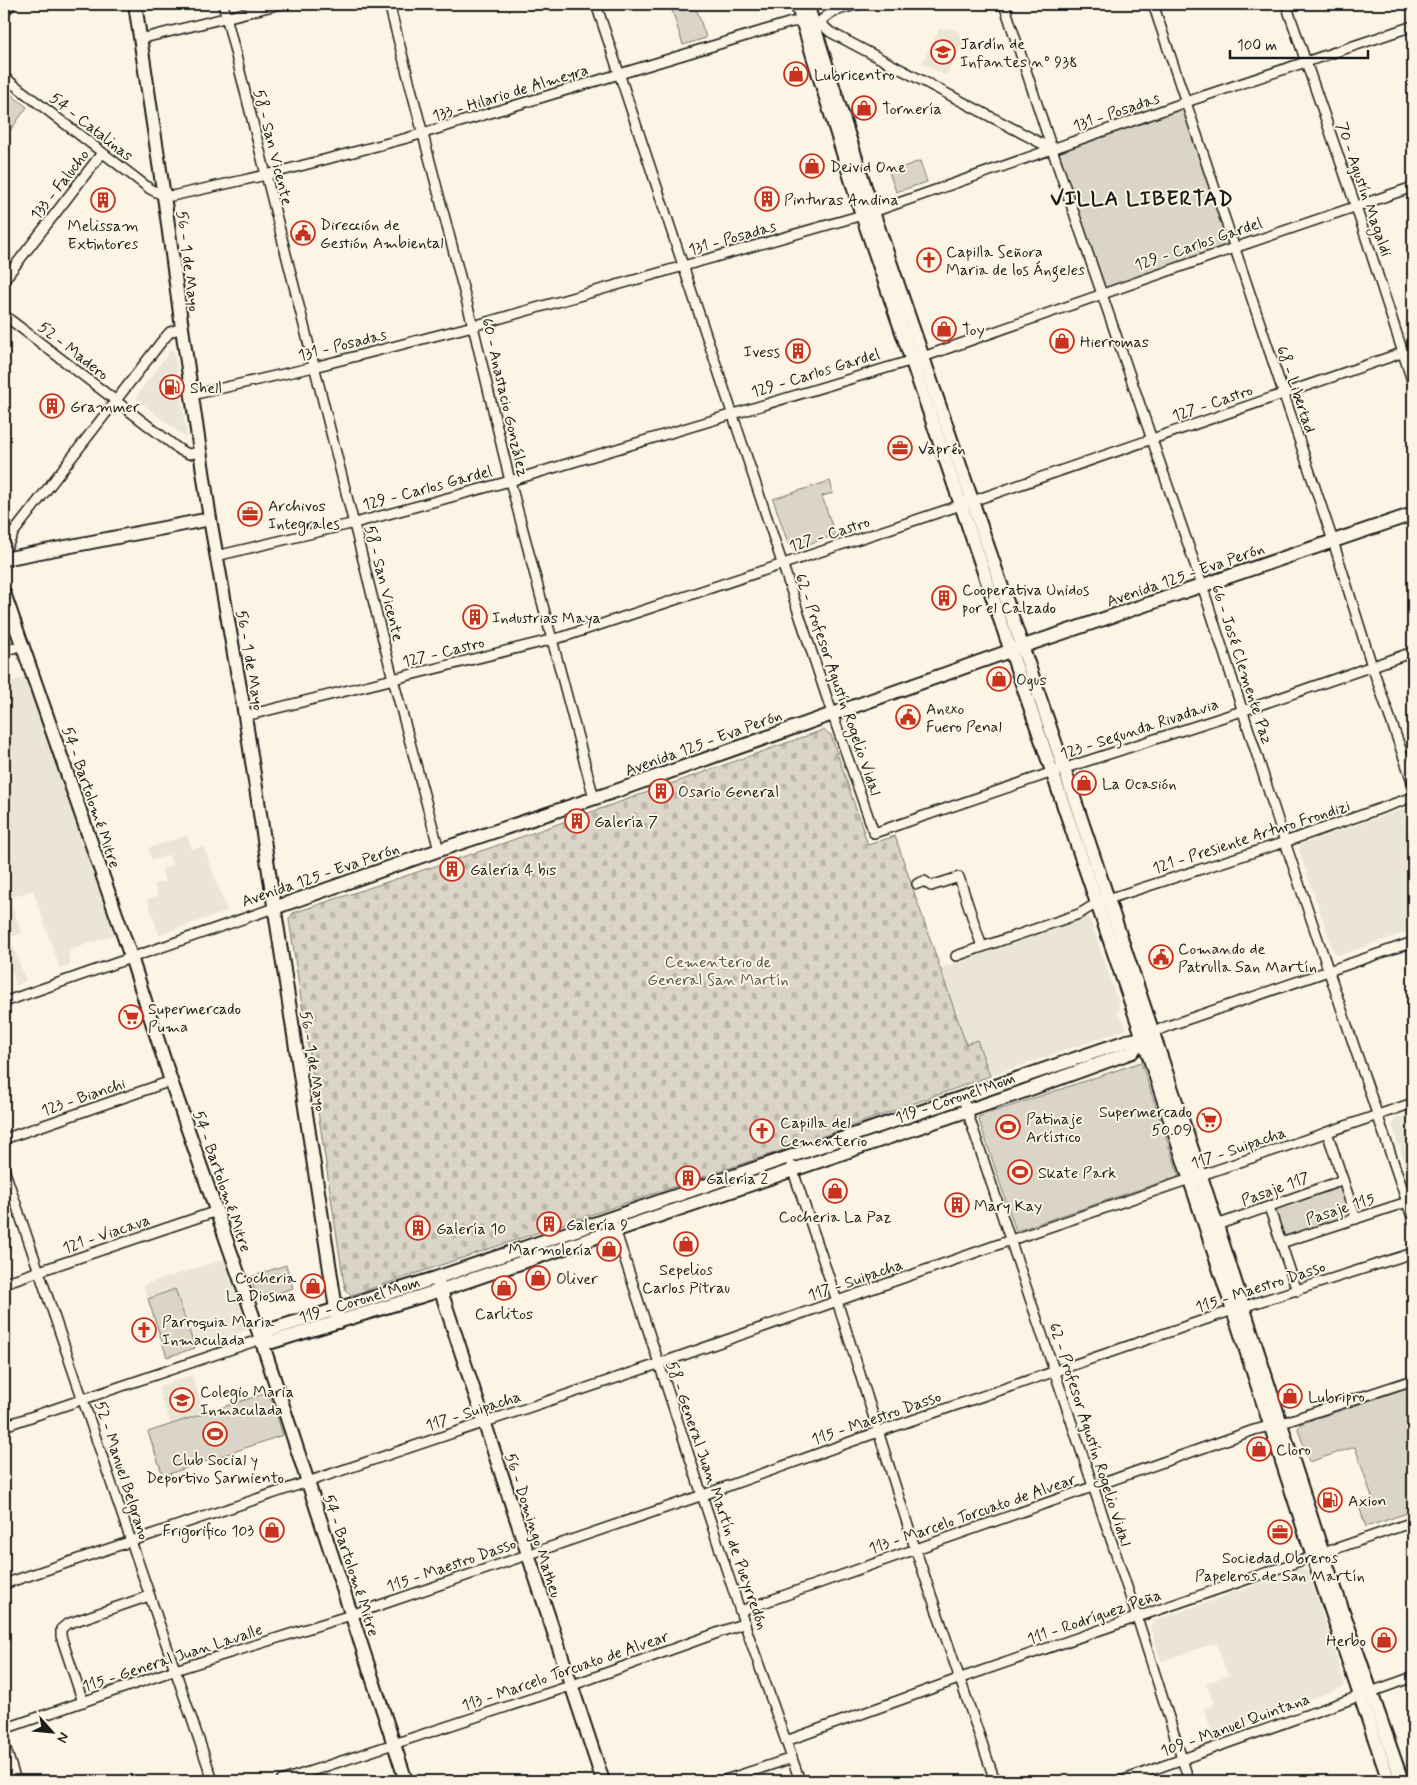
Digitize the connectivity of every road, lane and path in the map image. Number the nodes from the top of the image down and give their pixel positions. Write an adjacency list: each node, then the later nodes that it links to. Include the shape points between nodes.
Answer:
1 (11, 4): 13 (street)
2 (134, 4): 17 (main road, 56 - 1 de Mayo)
3 (223, 4): 14 (street, 58 - San Vicente)
4 (281, 4): 14 (street)
5 (389, 4): 22 (street, 60 - Anastacio González)
6 (596, 4): 19 (street, 62 - Profesor Agustín Rogelio Vidal)
7 (797, 4): 15 (main road)
8 (807, 4): 15 (main road)
9 (858, 4): 15 (street, 133 - Hilario de Almeyra)
10 (1004, 4): 23 (street, 66 - José Clemente Paz)
11 (1153, 4): 21 (street, 68 - Libertad)
12 (1286, 4): 18 (street, 70 - Agustín Magaldi)
13 (4, 14)
14 (226, 18): 17 (street); 25 (street, 58 - San Vicente)
15 (812, 22): 19 (street, 133 - Hilario de Almeyra, via 792,22); 23 (street); 29 (main road)
16 (1413, 26): 18 (street, 131 - Posadas)
17 (140, 39): 27 (main road, 56 - 1 de Mayo)
18 (1306, 62): 21 (street, 131 - Posadas); 28 (street, 70 - Agustín Magaldi)
19 (619, 74): 22 (street, 133 - Hilario de Almeyra); 31 (street, 62 - Profesor Agustín Rogelio Vidal)
20 (4, 77): 24 (street, 54 - Catalinas)
21 (1186, 102): 23 (street, 131 - Posadas); 30 (street, 68 - Libertad)
22 (423, 133): 25 (street, 133 - Hilario de Almeyra); 35 (street, 60 - Anastacio González)
23 (1052, 149): 29 (street, 131 - Posadas); 33 (street, 66 - José Clemente Paz)
24 (102, 153): 27 (street, 54 - Catalinas, via 150,189); 32 (street, 133 - Falucho)
25 (266, 175): 27 (street, 133 - Hilario de Almeyra, via 181,195); 40 (street, 58 - San Vicente)
26 (1413, 188): 28 (street, 129 - Carlos Gardel)
27 (164, 195): 36 (main road, 56 - 1 de Mayo)
28 (1356, 207): 30 (street, 129 - Carlos Gardel); 38 (street, 70 - Agustín Magaldi)
29 (868, 213): 31 (street, 131 - Posadas); 39 (main road)
30 (1234, 248): 33 (street, 129 - Carlos Gardel); 42 (street, 68 - Libertad)
31 (684, 266): 35 (street, 131 - Posadas); 45 (street, 62 - Profesor Agustín Rogelio Vidal)
32 (4, 280)
33 (1102, 294): 39 (street, 129 - Carlos Gardel); 46 (street, 66 - José Clemente Paz)
34 (4, 315): 44 (street, 52 - Madero)
35 (473, 326): 40 (street, 131 - Posadas); 48 (street, 60 - Anastacio González)
36 (182, 328): 43 (main road, 56 - 1 de Mayo); 44 (street, via 170,332)
37 (1413, 349): 38 (street, 127 - Castro)
38 (1403, 352): 41 (street, 70 - Agustín Magaldi); 42 (street, 127 - Castro)
39 (917, 359): 45 (street, 129 - Carlos Gardel); 49 (main road)
40 (314, 367): 43 (street, 131 - Posadas); 52 (street, 58 - San Vicente)
41 (1413, 384)
42 (1283, 394): 46 (street, 127 - Castro); 53 (street, 68 - Libertad)
43 (192, 395): 47 (main road, 56 - 1 de Mayo)
44 (116, 402): 47 (street, 52 - Madero, via 180,450 188,454); 54 (street, via 14,532)
45 (732, 414): 48 (street, 129 - Carlos Gardel); 57 (street, 62 - Profesor Agustín Rogelio Vidal)
46 (1151, 439): 49 (street, 127 - Castro); 58 (street, 66 - José Clemente Paz)
47 (201, 452): 51 (main road, 56 - 1 de Mayo)
48 (510, 481): 52 (street, 129 - Carlos Gardel); 60 (street, 60 - Anastacio González)
49 (967, 503): 57 (street, 127 - Castro); 62 (main road)
50 (1413, 514): 53 (main road, Avenida 125 - Eva Perón)
51 (210, 519): 55 (main road, 56 - 1 de Mayo); 56 (main road)
52 (355, 523): 55 (street, 129 - Carlos Gardel); 66 (street, 58 - San Vicente)
53 (1333, 542): 58 (main road, Avenida 125 - Eva Perón); 65 (street, 68 - Libertad)
54 (4, 552)
55 (216, 556): 69 (main road, 56 - 1 de Mayo)
56 (4, 559)
57 (782, 564): 60 (street, 127 - Castro); 68 (street, 62 - Profesor Agustín Rogelio Vidal)
58 (1202, 585): 62 (main road, Avenida 125 - Eva Perón); 67 (street, 66 - José Clemente Paz)
59 (4, 593): 61 (main road, 54 - Bartolomé Mitre)
60 (552, 640): 66 (street, 127 - Castro); 73 (street, 60 - Anastacio González)
61 (22, 645): 63 (street); 83 (main road, 54 - Bartolomé Mitre)
62 (1016, 649): 68 (main road, Avenida 125 - Eva Perón); 70 (main road)
63 (4, 651)
64 (1413, 652): 65 (street, 123 - Segunda Rivadavia)
65 (1372, 666): 67 (street, 123 - Segunda Rivadavia); 71 (street, 68 - Libertad)
66 (393, 679): 69 (street, 127 - Castro); 76 (street, 58 - San Vicente)
67 (1242, 711): 70 (street, 123 - Segunda Rivadavia); 75 (street, 66 - José Clemente Paz)
68 (832, 713): 73 (main road, Avenida 125 - Eva Perón); 74 (street, 62 - Profesor Agustín Rogelio Vidal)
69 (245, 716): 79 (main road, 56 - 1 de Mayo)
70 (1059, 770): 74 (street, 123 - Segunda Rivadavia); 78 (main road)
71 (1413, 784)
72 (1413, 797): 75 (street, 121 - Presiente Arturo Frondizi)
73 (594, 798): 76 (main road, Avenida 125 - Eva Perón)
74 (874, 833)
75 (1285, 842): 78 (street, 121 - Presiente Arturo Frondizi); 84 (street, 66 - José Clemente Paz)
76 (439, 850): 79 (main road, Avenida 125 - Eva Perón)
77 (917, 884): 81 (street, via 924,881 931,886 959,877)
78 (1103, 901): 81 (street, 121 - Presiente Arturo Frondizi, via 1079,914); 86 (main road)
79 (274, 908): 83 (street, Avenida 125 - Eva Perón); 118 (main road, 56 - 1 de Mayo)
80 (1413, 942): 84 (street, 119 - Coronel Mom)
81 (982, 947): 82 (street, 121 - Presiente Arturo Frondizi)
82 (956, 956)
83 (131, 957): 85 (street, Avenida 125 - Eva Perón); 87 (main road, 54 - Bartolomé Mitre)
84 (1328, 971): 86 (street, 119 - Coronel Mom); 91 (street, 66 - José Clemente Paz)
85 (4, 1002)
86 (1148, 1035): 88 (main road, 119 - Coronel Mom); 90 (main road, 119 - Coronel Mom, via 1132,1052); 96 (main road)
87 (171, 1081): 93 (street, 123 - Bianchi); 100 (main road, 54 - Bartolomé Mitre)
88 (963, 1098): 90 (street, 62 - Profesor Agustín Rogelio Vidal); 94 (main road, 119 - Coronel Mom)
89 (1413, 1103): 91 (street, 117 - Suipacha)
90 (967, 1110): 94 (main road, 119 - Coronel Mom); 106 (street, 62 - Profesor Agustín Rogelio Vidal)
91 (1378, 1114): 92 (street, 117 - Suipacha); 98 (street, 66 - José Clemente Paz)
92 (1327, 1132): 96 (street, 117 - Suipacha); 97 (street)
93 (4, 1139)
94 (791, 1164): 101 (main road, 119 - Coronel Mom); 105 (main road, 119 - Coronel Mom); 116 (street)
95 (4, 1170): 111 (street, 52 - Manuel Belgrano)
96 (1196, 1178): 104 (main road); 106 (street, 117 - Suipacha); 117 (main road)
97 (1344, 1180): 99 (street, Pasaje 117); 102 (street)
98 (1407, 1202): 102 (street, Pasaje 115); 103 (street, 66 - José Clemente Paz)
99 (1269, 1207): 104 (street, Pasaje 117); 107 (street)
100 (217, 1211): 111 (street, 121 - Viacava); 119 (main road, 54 - Bartolomé Mitre)
101 (611, 1217): 105 (street, 58 - General Juan Martín de Pueyrredón); 108 (main road, 119 - Coronel Mom)
102 (1356, 1220): 107 (street, Pasaje 115)
103 (1413, 1220)
104 (1217, 1225): 117 (main road)
105 (616, 1230): 110 (main road, 119 - Coronel Mom); 120 (street, 58 - General Juan Martín de Pueyrredón)
106 (1011, 1240): 116 (street, 117 - Suipacha); 121 (street, 62 - Profesor Agustín Rogelio Vidal)
107 (1282, 1243): 115 (street)
108 (520, 1249): 110 (main road); 112 (main road, 119 - Coronel Mom)
109 (1413, 1253): 115 (street, 115 - Maestro Dasso)
110 (525, 1262): 114 (main road, 119 - Coronel Mom)
111 (39, 1271): 113 (street, 121 - Viacava); 123 (street, 52 - Manuel Belgrano)
112 (436, 1278): 114 (main road, 56 - Domingo Matheu); 118 (main road, 119 - Coronel Mom)
113 (4, 1283)
114 (441, 1290): 118 (main road, 119 - Coronel Mom); 124 (main road, 56 - Domingo Matheu)
115 (1297, 1290): 117 (street, 115 - Maestro Dasso)
116 (837, 1301): 120 (street, 117 - Suipacha); 127 (street)
117 (1239, 1308): 121 (street, 115 - Maestro Dasso); 125 (main road)
118 (337, 1316): 119 (main road, 119 - Coronel Mom, via 272,1342)
119 (261, 1339): 123 (street); 128 (main road, 54 - Bartolomé Mitre)
120 (658, 1364): 124 (street, 117 - Suipacha); 130 (street, 58 - General Juan Martín de Pueyrredón)
121 (1054, 1372): 127 (street, 115 - Maestro Dasso); 129 (street, 62 - Profesor Agustín Rogelio Vidal)
122 (1413, 1380): 125 (street, 113 - Marcelo Torcuato de Alvear)
123 (83, 1399): 126 (street); 132 (street, 52 - Manuel Belgrano)
124 (483, 1422): 128 (street, 117 - Suipacha); 134 (main road, 56 - Domingo Matheu)
125 (1276, 1425): 129 (street, 113 - Marcelo Torcuato de Alvear); 135 (main road)
126 (4, 1426)
127 (878, 1432): 130 (street, 115 - Maestro Dasso); 133 (street)
128 (307, 1482): 132 (street, 117 - Suipacha); 139 (main road, 54 - Bartolomé Mitre)
129 (1093, 1487): 133 (street, 113 - Marcelo Torcuato de Alvear); 140 (street, 62 - Profesor Agustín Rogelio Vidal)
130 (703, 1495): 134 (street, 115 - Maestro Dasso); 138 (street, 58 - General Juan Martín de Pueyrredón)
131 (1413, 1522): 135 (street, 111 - Rodríguez Peña)
132 (131, 1541): 136 (street, 117 - Suipacha); 137 (street, 52 - Manuel Belgrano)
133 (915, 1548): 138 (street, 113 - Marcelo Torcuato de Alvear); 144 (street)
134 (527, 1554): 139 (street, 115 - Maestro Dasso); 145 (main road, 56 - Domingo Matheu)
135 (1318, 1555): 140 (street, 111 - Rodríguez Peña); 146 (main road)
136 (4, 1584)
137 (149, 1596): 142 (street, 52 - Manuel Belgrano); 147 (street, via 67,1624 61,1629)
138 (740, 1611): 141 (street, 58 - General Juan Martín de Pueyrredón)
139 (351, 1615): 142 (street, 115 - General Juan Lavalle); 151 (main road, 54 - Bartolomé Mitre)
140 (1136, 1617): 144 (street, 111 - Rodríguez Peña); 153 (street, 62 - Profesor Agustín Rogelio Vidal)
141 (745, 1623): 145 (street, 113 - Marcelo Torcuato de Alvear); 149 (street, 58 - General Juan Martín de Pueyrredón)
142 (176, 1670): 147 (street, 115 - General Juan Lavalle); 155 (street, 52 - Manuel Belgrano)
143 (1413, 1677): 146 (street, 109 - Manuel Quintana)
144 (960, 1678): 149 (street, 111 - Rodríguez Peña); 161 (street)
145 (570, 1686): 151 (street, 113 - Marcelo Torcuato de Alvear); 158 (main road, 56 - Domingo Matheu)
146 (1365, 1694): 153 (street, 109 - Manuel Quintana); 164 (main road); 165 (main road)
147 (83, 1702): 148 (street, 115 - General Juan Lavalle)
148 (4, 1729)
149 (786, 1741): 152 (street, 58 - General Juan Martín de Pueyrredón)
150 (4, 1743): 154 (street)
151 (394, 1744): 156 (street, 113 - Marcelo Torcuato de Alvear); 157 (main road, 54 - Bartolomé Mitre)
152 (792, 1758): 159 (street); 160 (street, 58 - General Juan Martín de Pueyrredón)
153 (1182, 1759): 162 (street, 109 - Manuel Quintana); 163 (street, 62 - Profesor Agustín Rogelio Vidal)
154 (16, 1781)
155 (213, 1781)
156 (281, 1781)
157 (406, 1781)
158 (603, 1781)
159 (722, 1781)
160 (800, 1781)
161 (995, 1781)
162 (1121, 1781)
163 (1190, 1781)
164 (1389, 1781)
165 (1402, 1781)

